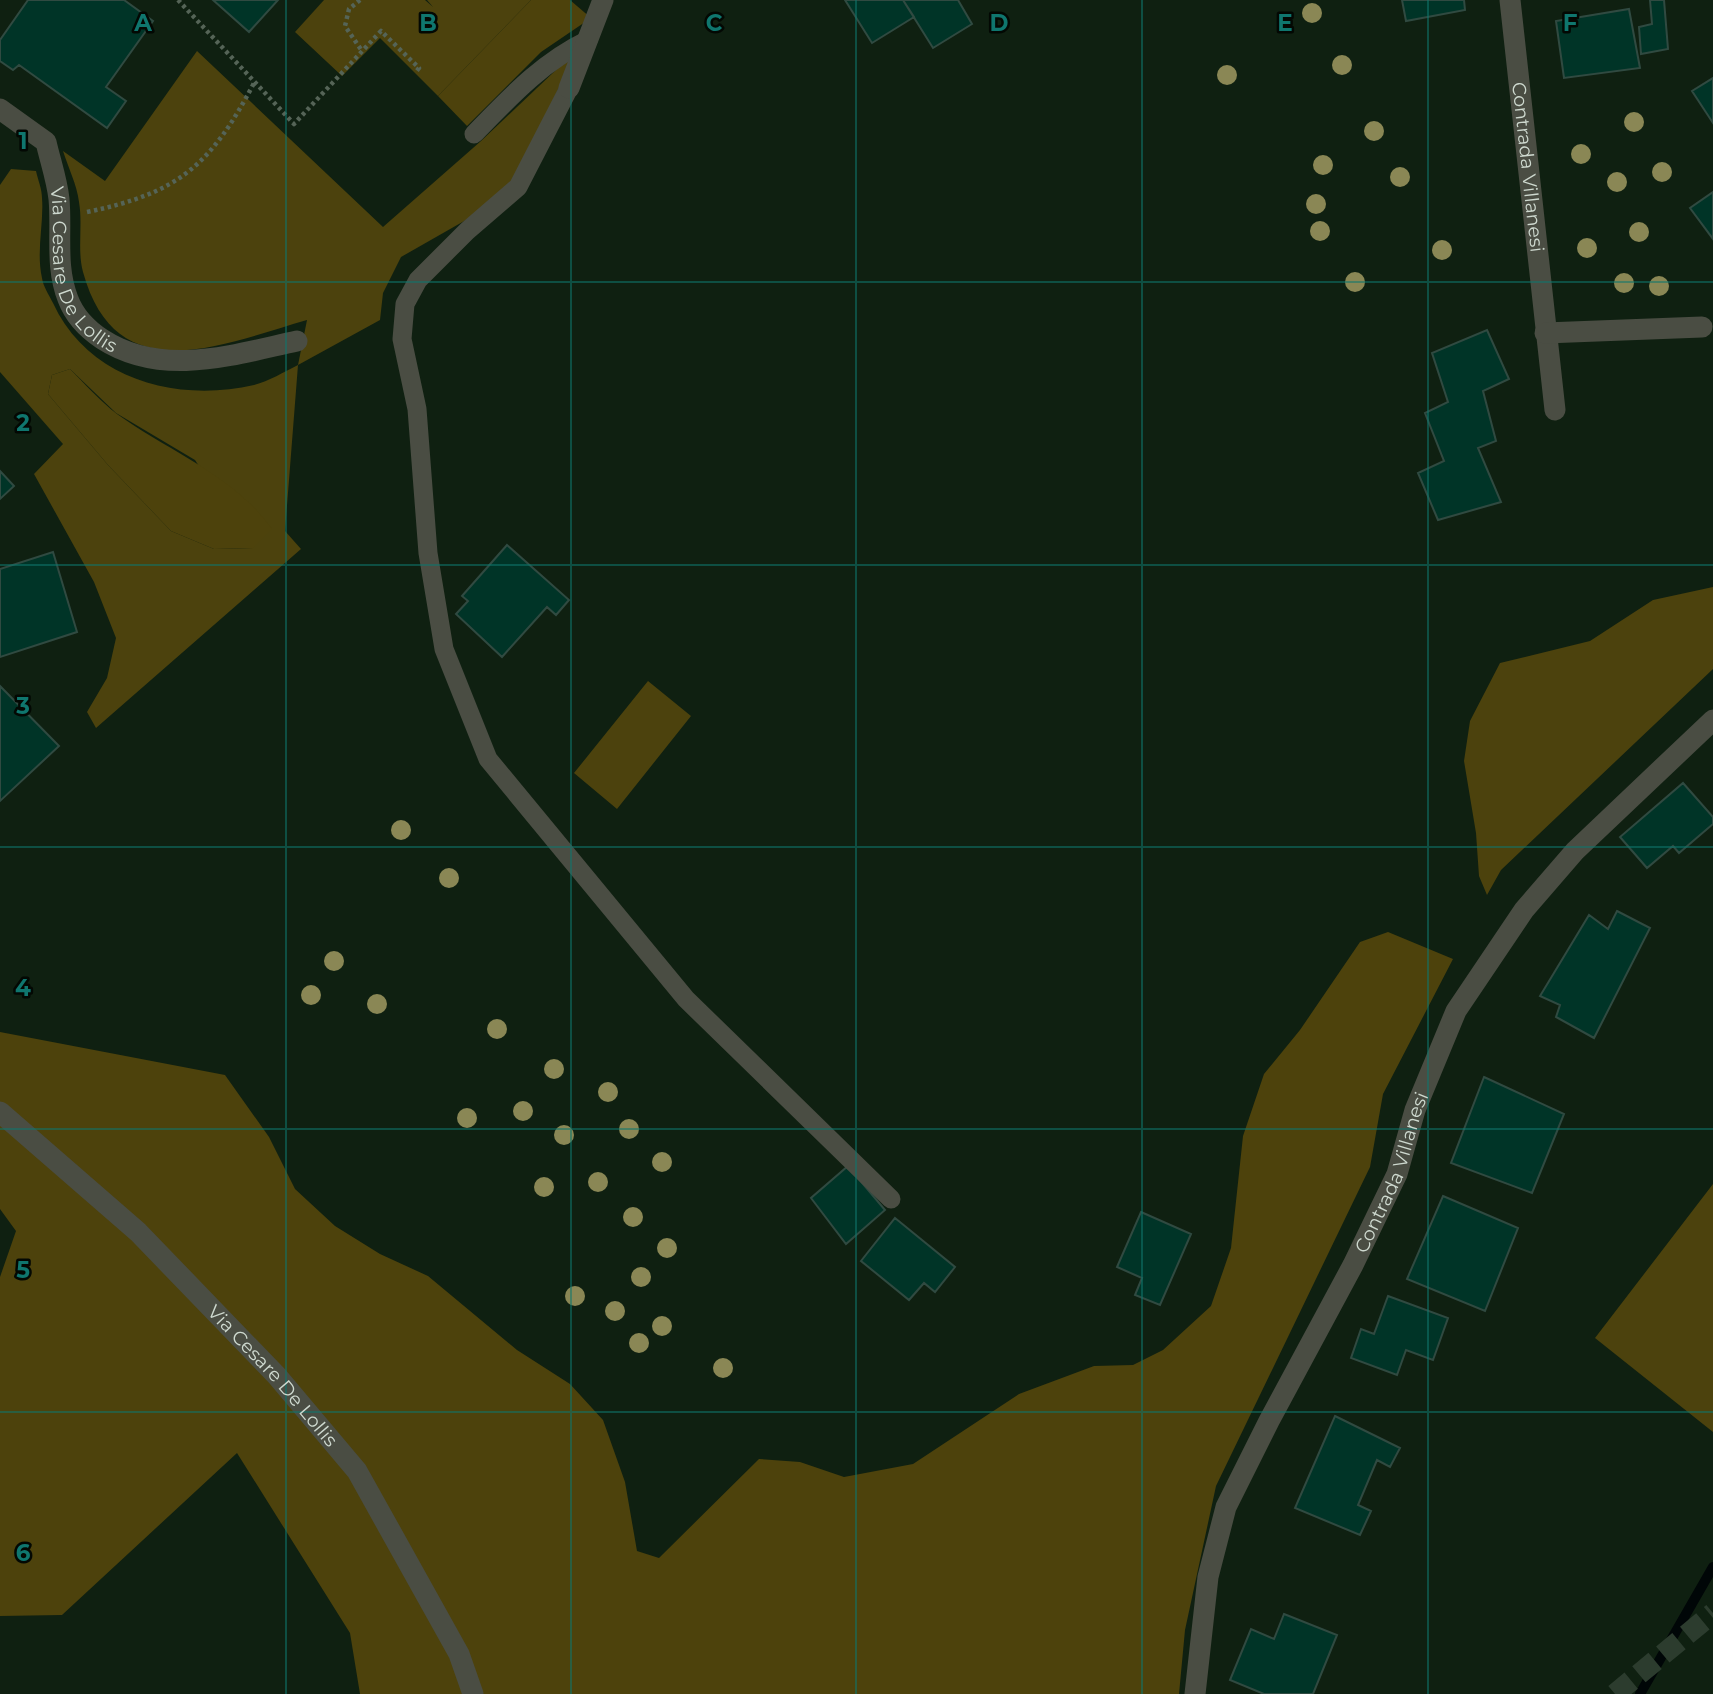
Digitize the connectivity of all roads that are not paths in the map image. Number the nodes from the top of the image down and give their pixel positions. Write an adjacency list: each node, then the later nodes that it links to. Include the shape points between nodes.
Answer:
1 (603, 0): 3 (street)
2 (1510, 0): 8 (street, Contrada Villanesi)
3 (588, 40): 4 (street); 6 (lane, via 563,52 528,79)
4 (569, 88): 13 (lane, via 518,187 418,280 405,304 402,339 417,409 428,553 444,649 488,759 686,999)
5 (0, 109): 9 (street, Via Cesare De Lollis, via 46,142 59,197 59,257 68,299 90,331 140,358 172,361)
6 (474, 134)
7 (1702, 327): 8 (street)
8 (1545, 334): 10 (street, Contrada Villanesi)
9 (297, 341)
10 (1555, 410)
11 (1713, 720): 15 (street, Contrada Villanesi, via 1575,851 1524,910 1456,1010 1415,1110 1396,1174 1226,1507 1208,1577)
12 (0, 1112): 14 (street, Via Cesare De Lollis, via 138,1232 276,1376 358,1471 459,1654)
13 (891, 1199)
14 (473, 1694)
15 (1195, 1694)

